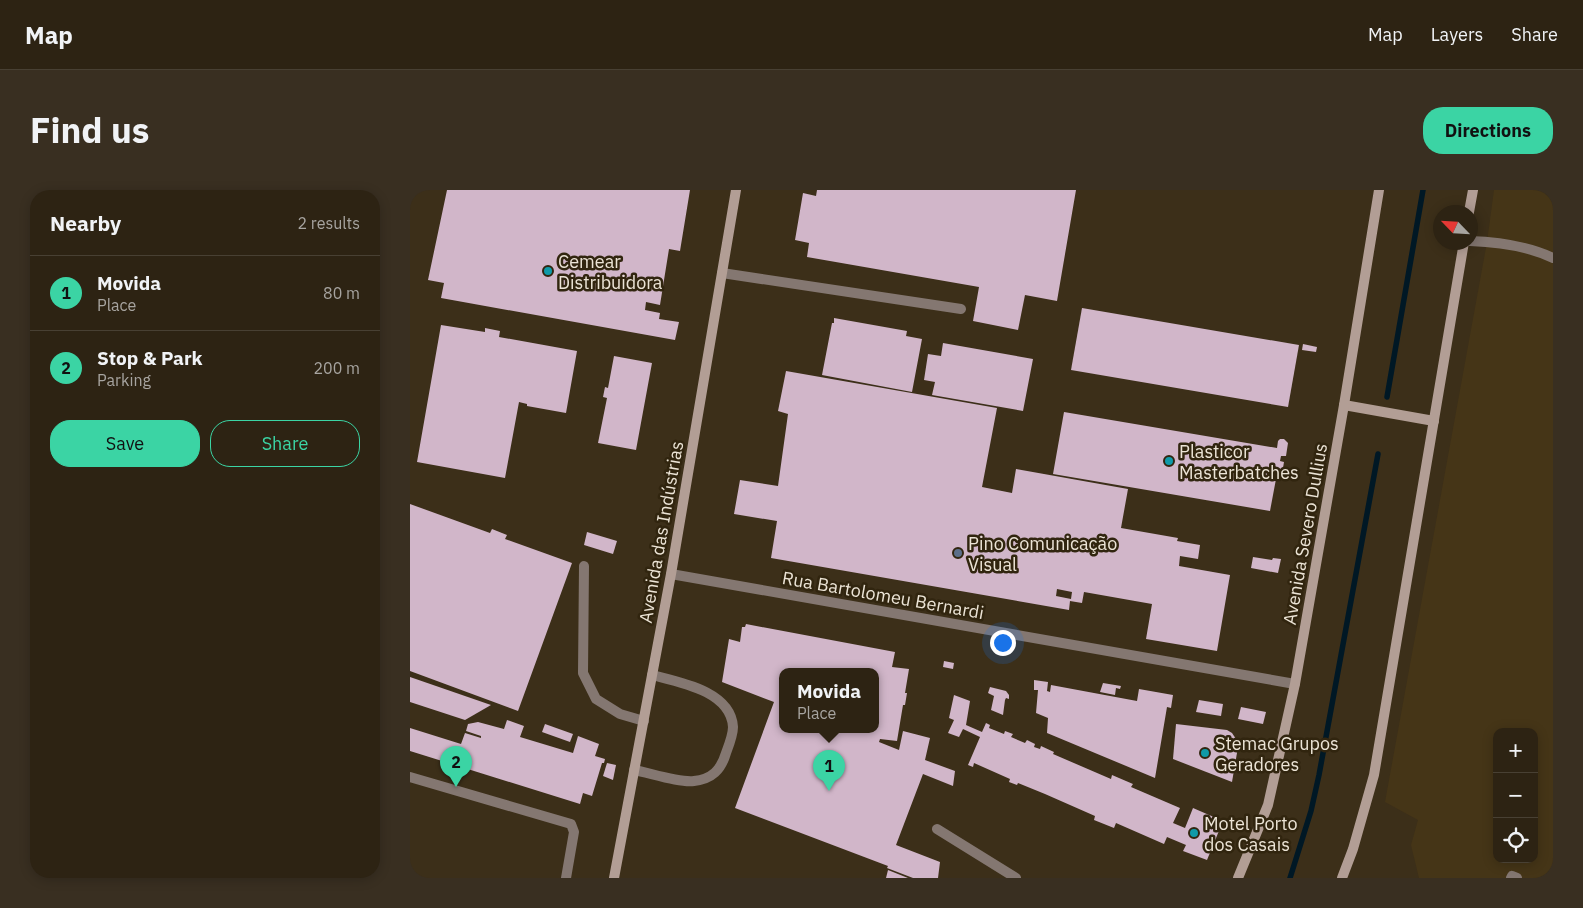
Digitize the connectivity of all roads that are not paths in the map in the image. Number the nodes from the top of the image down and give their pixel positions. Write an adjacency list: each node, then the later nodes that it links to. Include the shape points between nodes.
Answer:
1 (736, 190): 8 (main road, Avenida das Indústrias)
2 (1379, 190): 10 (main road, Avenida Severo Dullius)
3 (1473, 190): 4 (main road)
4 (1470, 205)
5 (1478, 241): 7 (street, via 1520,248)
6 (1463, 250): 11 (main road)
7 (1553, 258)
8 (722, 273): 9 (street); 13 (main road, Avenida das Indústrias)
9 (961, 309)
10 (1344, 405): 11 (main road); 15 (main road, Avenida Severo Dullius)
11 (1434, 421): 24 (main road, via 1374,775)
12 (584, 566): 16 (street, via 583,673 596,699 620,714)
13 (671, 574): 14 (main road, Avenida das Indústrias); 15 (street, Rua Bartolomeu Bernardi)
14 (652, 675): 16 (main road, Avenida das Indústrias); 17 (street, via 708,692 726,710 733,730 723,764 710,777 693,781)
15 (1296, 684): 23 (main road, Avenida Severo Dullius, via 1268,805)
16 (644, 721): 17 (main road, Avenida das Indústrias)
17 (634, 770): 21 (main road, Avenida das Indústrias)
18 (410, 777): 20 (street, via 572,824 574,832)
19 (938, 829): 22 (street)
20 (566, 878)
21 (614, 878)
22 (1016, 878)
23 (1238, 878)
24 (1342, 878)
25 (1511, 878): 26 (street)
26 (1517, 878)

